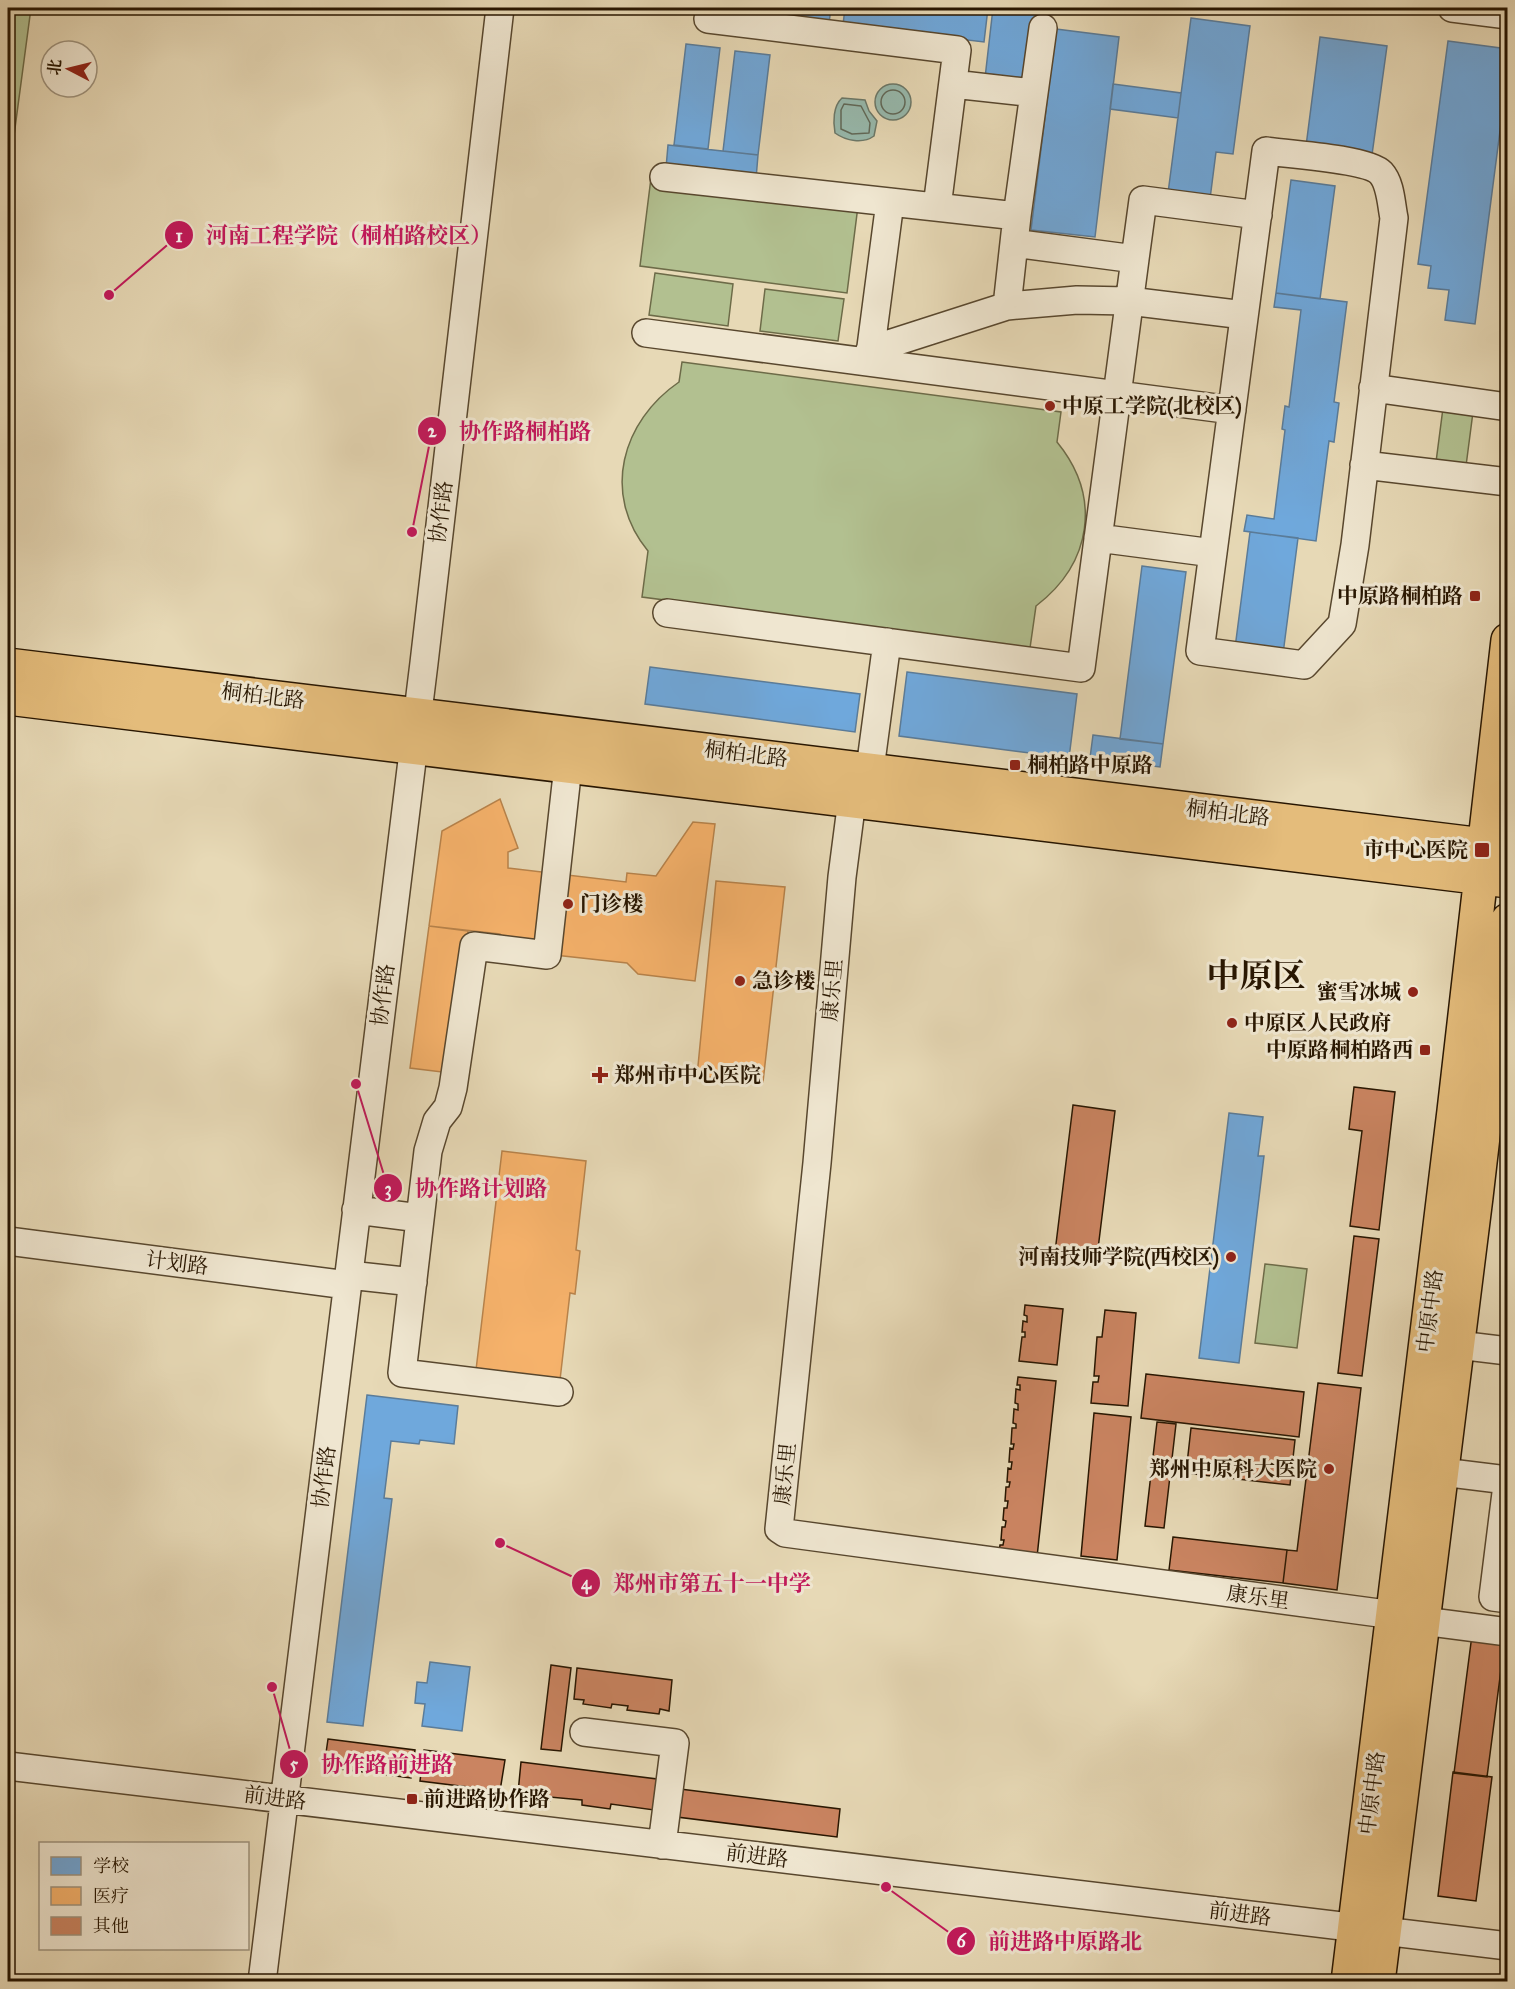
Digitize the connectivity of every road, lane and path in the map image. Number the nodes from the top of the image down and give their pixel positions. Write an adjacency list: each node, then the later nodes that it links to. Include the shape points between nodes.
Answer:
1 (500, 8): 33 (street, 协作路)
2 (1452, 8): 3 (street)
3 (1508, 15)
4 (708, 19): 6 (street, via 957,50)
5 (1043, 28): 7 (street)
6 (953, 84): 7 (street); 10 (street)
7 (1034, 93): 12 (street)
8 (664, 177): 9 (street)
9 (890, 202): 10 (street); 19 (street)
10 (937, 207): 12 (street)
11 (1258, 215): 14 (street, via 1143,200); 17 (street); 20 (street, via 1266,151 1355,162 1381,173 1394,218)
12 (1017, 216): 13 (street)
13 (1014, 243): 14 (street); 16 (street)
14 (1135, 259): 15 (street)
15 (1129, 301): 16 (street, via 1077,300); 17 (street); 21 (street)
16 (1007, 306): 19 (street)
17 (1244, 315): 23 (street)
18 (646, 333): 19 (street)
19 (870, 356): 21 (street)
20 (1373, 388): 22 (street); 24 (street)
21 (1117, 395): 23 (street); 26 (street)
22 (1508, 407)
23 (1232, 410): 27 (street)
24 (1364, 465): 25 (street); 27 (street, via 1342,624 1304,665 1200,651)
25 (1508, 482)
26 (1098, 538): 27 (street); 30 (street, via 1081,668)
27 (1213, 553)
28 (667, 613): 30 (street)
29 (1508, 640): 38 (main road, 中原中路)
30 (887, 642): 36 (street)
31 (8, 665): 33 (main road, 桐柏北路)
32 (8, 698): 34 (main road, 桐柏北路)
33 (417, 714): 34 (street, 协作路); 36 (main road, 桐柏北路)
34 (413, 747): 35 (main road, 桐柏北路); 41 (street, 协作路)
35 (568, 766): 37 (main road, 桐柏北路); 42 (street, via 547,955 474,946 453,1088 428,1151)
36 (870, 769): 38 (main road, 桐柏北路)
37 (852, 800): 39 (main road, 桐柏北路); 52 (street, 康乐里, via 779,1528 797,1535)
38 (1496, 846): 39 (main road, 中原中路)
39 (1494, 879): 52 (main road, 中原中路)
40 (1508, 920): 46 (main road, 中原中路)
41 (356, 1210): 42 (street); 44 (street, 协作路)
42 (420, 1218): 45 (street)
43 (8, 1240): 44 (street, 计划路)
44 (348, 1280): 45 (street, 计划路); 56 (street, 协作路)
45 (412, 1282): 48 (street, via 402,1373)
46 (1458, 1345): 47 (street); 49 (main road, 中原中路)
47 (1508, 1351)
48 (558, 1392)
49 (1442, 1472): 50 (street); 52 (main road, 中原中路)
50 (1507, 1478): 51 (street, via 1493,1597)
51 (1508, 1599)
52 (1409, 1618): 53 (street); 58 (main road, 中原中路)
53 (1508, 1632)
54 (584, 1732): 57 (street, via 675,1743)
55 (8, 1766): 56 (street, 前进路)
56 (284, 1799): 57 (street, 前进路); 60 (street, 协作路)
57 (662, 1845): 58 (street, 前进路)
58 (1370, 1930): 59 (street, 前进路); 61 (main road, 中原中路); 62 (main road, 中原中路)
59 (1508, 1946)
60 (262, 1982)
61 (1348, 1982)
62 (1378, 1982)

